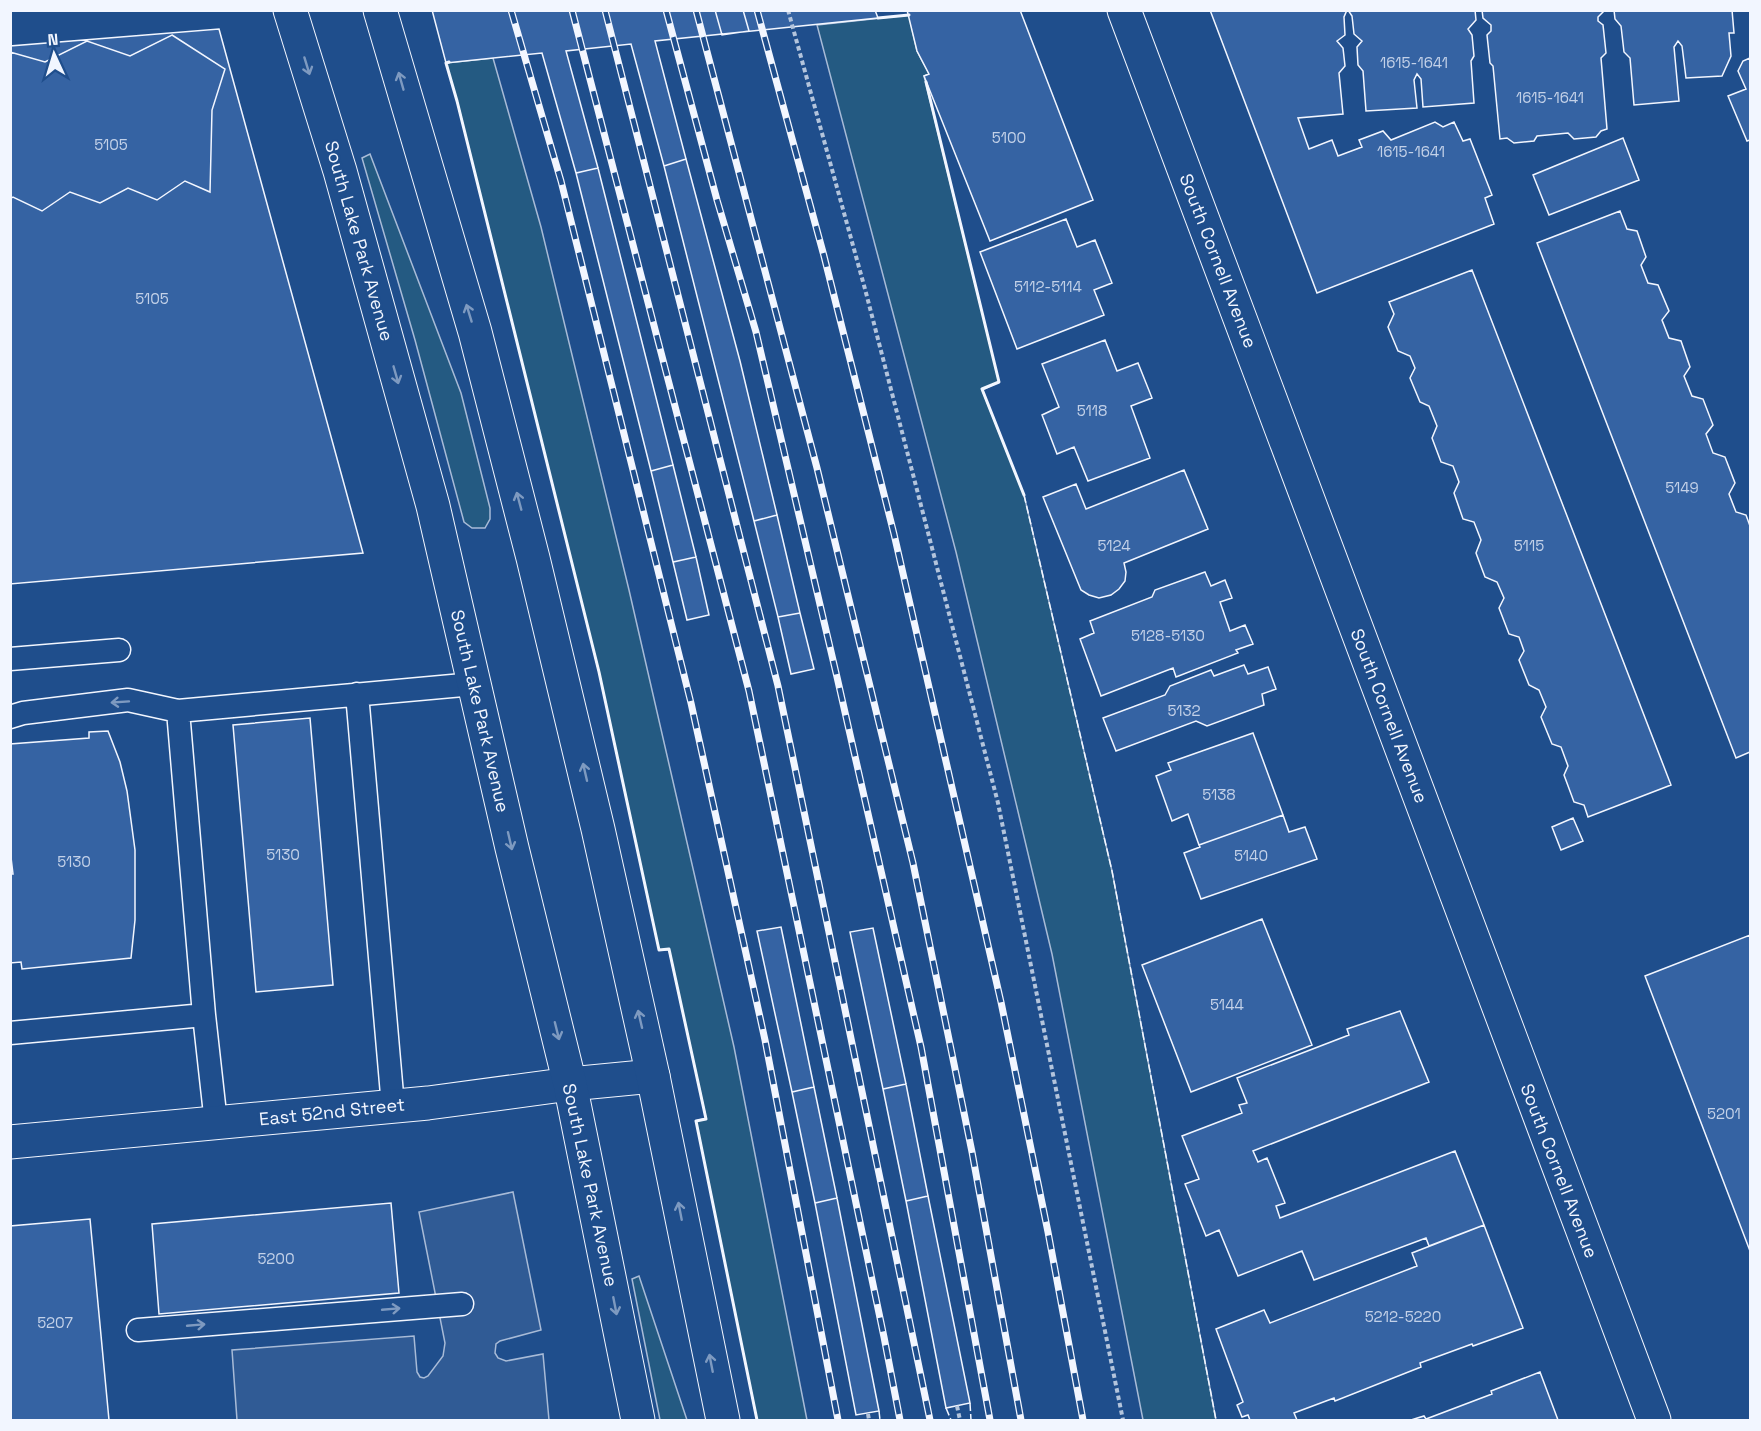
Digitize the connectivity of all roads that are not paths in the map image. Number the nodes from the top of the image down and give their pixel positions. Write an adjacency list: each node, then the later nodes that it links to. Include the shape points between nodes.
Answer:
1 (290, 10): 6 (main road, South Lake Park Avenue, one-way to 6, via 340,171 433,506)
2 (380, 10): 12 (main road, one-way to 2, via 533,558 475,332)
3 (1124, 10): 21 (main road, South Cornell Avenue)
4 (119, 650): 5 (lane)
5 (10, 659)
6 (474, 684): 7 (lane); 13 (main road, South Lake Park Avenue, one-way to 13)
7 (357, 694): 8 (lane); 14 (lane)
8 (178, 711): 9 (lane, one-way to 9, via 128,700); 10 (lane)
9 (10, 717)
10 (204, 1015): 11 (lane); 15 (lane)
11 (10, 1034)
12 (653, 1076): 13 (main road, East 52nd Street); 20 (main road, one-way to 12)
13 (570, 1084): 14 (main road, East 52nd Street); 19 (main road, South Lake Park Avenue, one-way to 19)
14 (393, 1106): 15 (main road, East 52nd Street)
15 (216, 1123): 16 (main road, East 52nd Street)
16 (10, 1142)
17 (462, 1304): 18 (lane, one-way to 17)
18 (138, 1330)
19 (638, 1420)
20 (723, 1420)
21 (1654, 1420)

